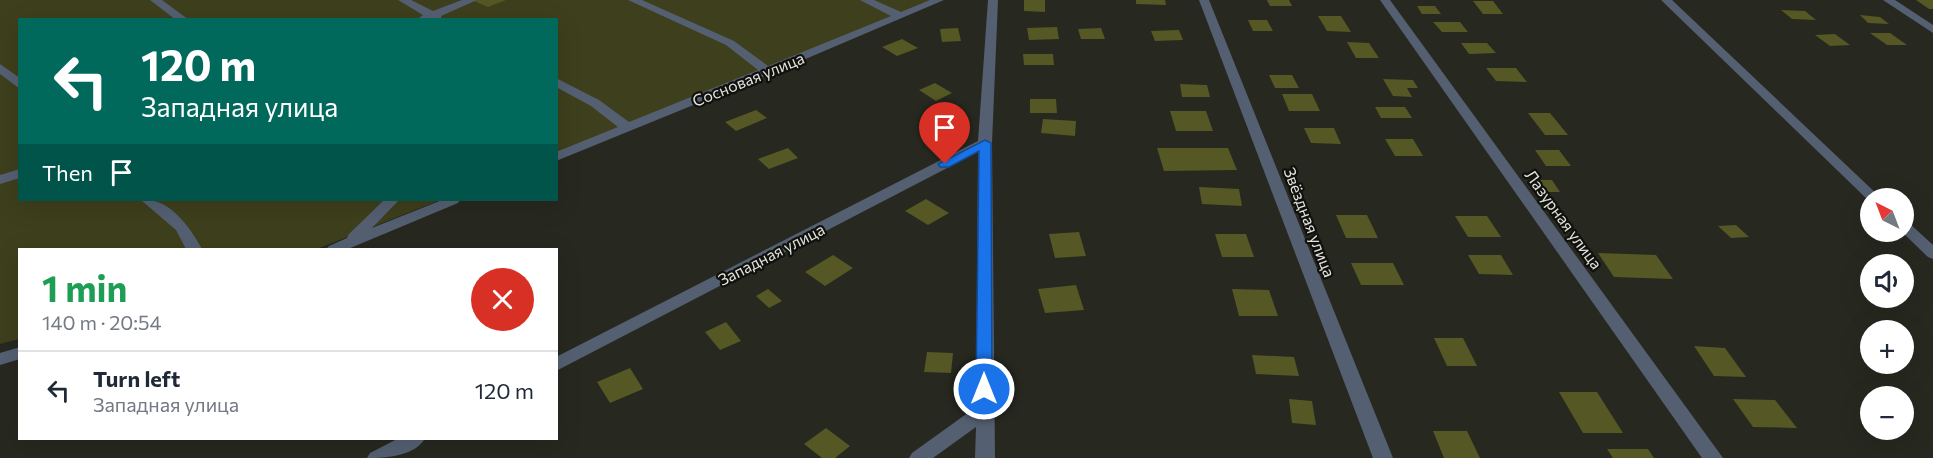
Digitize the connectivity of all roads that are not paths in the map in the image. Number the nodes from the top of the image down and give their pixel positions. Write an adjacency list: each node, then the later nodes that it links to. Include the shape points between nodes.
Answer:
1 (155, 0): 13 (street)
2 (403, 0): 14 (street)
3 (472, 0): 14 (street)
4 (633, 0): 17 (street, via 730,43)
5 (865, 0): 12 (street)
6 (939, 0): 12 (street, Сосновая улица)
7 (993, 0): 21 (street)
8 (1204, 0): 41 (street, Звёздная улица)
9 (1385, 0): 42 (street, Лазурная улица)
10 (1666, 0): 25 (street)
11 (1888, 0): 15 (street)
12 (901, 16): 17 (street, Сосновая улица)
13 (181, 18)
14 (430, 18)
15 (1933, 30)
16 (0, 68): 19 (street)
17 (769, 72): 20 (street, Сосновая улица)
18 (558, 82): 20 (street)
19 (18, 83)
20 (627, 128): 22 (street, Сосновая улица)
21 (985, 143): 35 (street, Западная улица); 36 (street)
22 (558, 156)
23 (18, 174): 24 (street)
24 (0, 180)
25 (1863, 188)
26 (149, 201): 31 (street, via 182,226)
27 (392, 201): 30 (street)
28 (451, 201): 30 (street)
29 (1914, 236): 32 (street)
30 (341, 246)
31 (193, 248)
32 (1933, 254)
33 (18, 354): 34 (street)
34 (0, 359)
35 (558, 364)
36 (984, 411): 39 (street); 40 (street)
37 (412, 440): 38 (street)
38 (377, 458)
39 (919, 458)
40 (985, 458)
41 (1383, 458)
42 (1713, 458)

